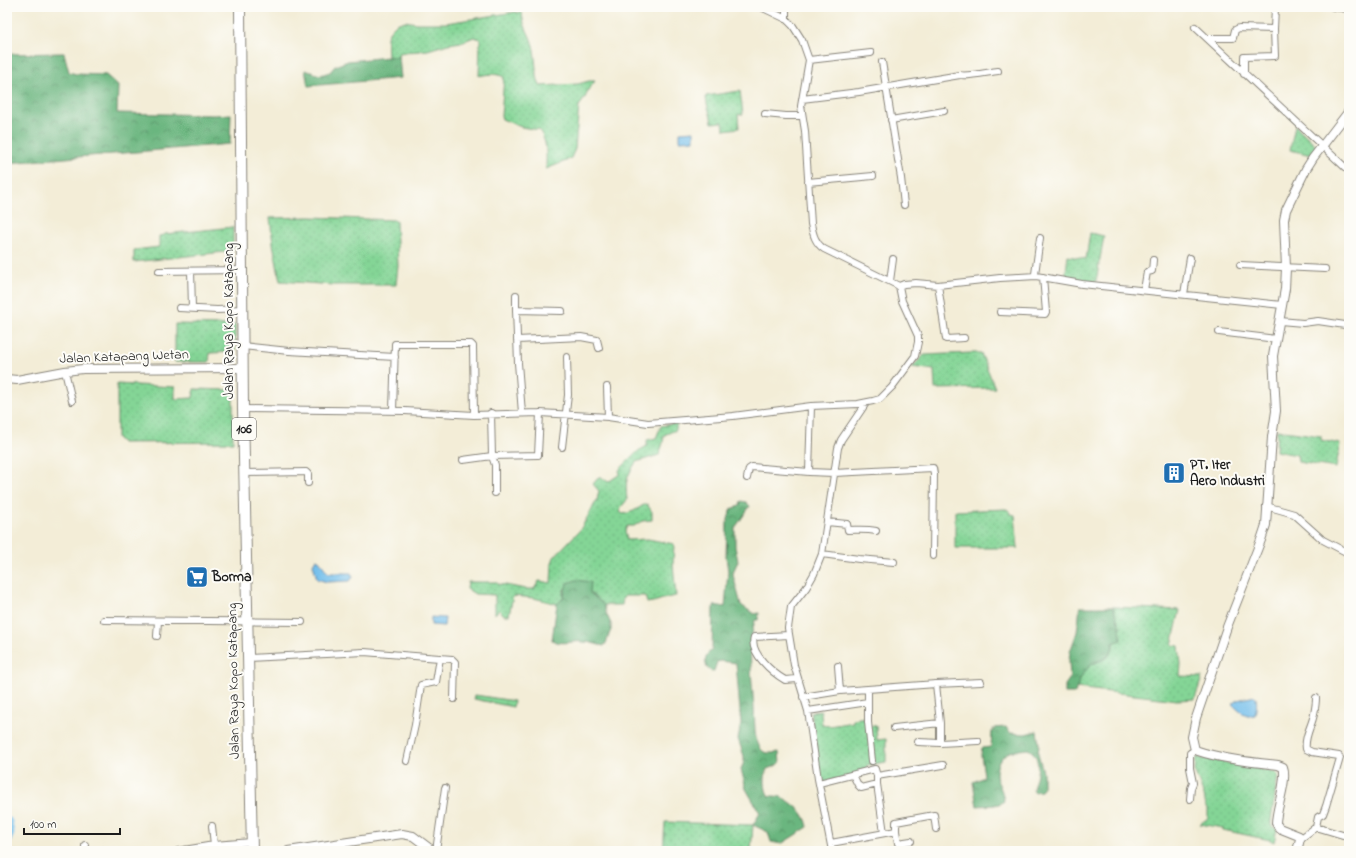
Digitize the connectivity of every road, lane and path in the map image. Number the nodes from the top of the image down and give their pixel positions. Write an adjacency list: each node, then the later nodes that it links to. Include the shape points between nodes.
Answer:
1 (240, 7): 36 (main road, Jalan Raya Kopo Katapang / 106)
2 (761, 7): 7 (street)
3 (786, 7): 7 (street)
4 (1275, 7): 9 (street)
5 (1333, 7): 6 (street)
6 (1349, 9)
7 (786, 19): 12 (street, via 798,33)
8 (1195, 27): 10 (street)
9 (1274, 29): 10 (street, via 1239,28 1235,30 1233,38); 15 (street, via 1275,56 1244,57)
10 (1207, 38): 15 (street)
11 (871, 53): 12 (street)
12 (809, 60): 17 (street)
13 (882, 62): 16 (street)
14 (998, 71): 16 (street)
15 (1244, 74): 23 (street)
16 (886, 87): 17 (street); 22 (street)
17 (802, 98): 21 (street)
18 (944, 111): 22 (street)
19 (1349, 111): 23 (street)
20 (765, 114): 21 (street)
21 (802, 116): 26 (street)
22 (891, 120): 27 (street)
23 (1322, 147): 24 (street); 33 (street, via 1306,169 1286,210)
24 (1349, 171)
25 (873, 176): 26 (street)
26 (808, 182): 40 (street, via 812,230 820,246 863,270)
27 (904, 205)
28 (1040, 238): 38 (street)
29 (1190, 258): 44 (street)
30 (893, 259): 40 (street)
31 (1154, 260): 43 (street, via 1152,271 1147,272)
32 (1240, 265): 33 (street)
33 (1286, 268): 34 (street); 46 (street)
34 (1325, 269)
35 (191, 270): 36 (street); 37 (street); 48 (street)
36 (243, 270): 49 (main road, Jalan Raya Kopo Katapang / 106)
37 (159, 271)
38 (1036, 276): 39 (street); 41 (street)
39 (1043, 277): 43 (street); 52 (street, via 1045,314)
40 (890, 281): 42 (street)
41 (938, 285): 42 (street, via 916,283); 56 (street, via 946,339)
42 (900, 286): 68 (street, via 902,301 918,336 915,356 888,392 880,399)
43 (1144, 290): 44 (street)
44 (1184, 294): 46 (street)
45 (516, 296): 50 (street)
46 (1282, 305): 53 (street)
47 (179, 308): 48 (street)
48 (192, 308): 49 (street)
49 (244, 309): 59 (main road, Jalan Raya Kopo Katapang / 106)
50 (516, 310): 51 (street); 58 (street)
51 (562, 311)
52 (1000, 312)
53 (1280, 321): 54 (street, via 1318,321); 57 (street)
54 (1345, 325)
55 (1219, 332): 57 (street)
56 (964, 338)
57 (1276, 339): 87 (street, via 1273,356 1276,411)
58 (517, 340): 60 (street, via 585,337 597,340); 73 (street)
59 (243, 346): 61 (street); 63 (main road, Jalan Raya Kopo Katapang / 106)
60 (598, 348)
61 (395, 357): 71 (street); 75 (street, via 395,344 472,345)
62 (567, 357): 76 (street)
63 (243, 368): 64 (street, Jalan Katapang Wetan, via 106,368); 70 (main road, Jalan Raya Kopo Katapang / 106)
64 (65, 371): 65 (street, Jalan Katapang Wetan, via 17,380); 67 (street)
65 (7, 379)
66 (607, 387): 77 (street)
67 (72, 401)
68 (866, 403): 69 (street); 83 (street, via 841,440)
69 (811, 406): 77 (street, via 648,423); 81 (street)
70 (243, 409): 71 (street); 82 (main road, Jalan Raya Kopo Katapang / 106)
71 (393, 411): 75 (street)
72 (491, 413): 73 (street); 75 (street); 79 (street)
73 (522, 413): 74 (street)
74 (540, 413): 76 (street); 79 (street, via 538,455)
75 (474, 414)
76 (566, 415): 77 (street); 78 (street)
77 (608, 416)
78 (562, 447)
79 (492, 456): 80 (street); 86 (street, via 495,465)
80 (463, 460)
81 (809, 472): 83 (street); 84 (street, via 752,467)
82 (244, 473): 85 (street, via 306,472); 96 (main road, Jalan Raya Kopo Katapang / 106)
83 (834, 473): 88 (street); 92 (street, via 933,468)
84 (747, 478)
85 (308, 483)
86 (495, 493)
87 (1266, 506): 90 (street, via 1292,512 1323,540 1346,552); 118 (street, via 1266,525 1224,634 1196,718 1192,737)
88 (827, 522): 89 (street, via 847,524 848,530); 91 (street)
89 (876, 531)
90 (1349, 551)
91 (822, 554): 93 (street); 98 (street, via 806,588 791,607)
92 (933, 556)
93 (894, 562)
94 (104, 620): 95 (street)
95 (158, 621): 96 (street); 99 (street)
96 (247, 622): 97 (street); 100 (main road, Jalan Raya Kopo Katapang / 106)
97 (302, 622)
98 (789, 635): 103 (street); 103 (street, via 754,637 753,644 762,661 779,676 786,680)
99 (157, 636)
100 (247, 658): 101 (street, via 364,652); 139 (main road, Jalan Raya Kopo Katapang / 106)
101 (440, 658): 110 (street, via 452,659 455,662); 119 (street, via 436,682 421,685)
102 (838, 666): 107 (street)
103 (798, 679): 108 (street)
104 (981, 682): 105 (street)
105 (936, 684): 106 (street); 113 (street)
106 (868, 689): 107 (street); 111 (street)
107 (840, 691): 108 (street)
108 (803, 697): 112 (street)
109 (1316, 698): 129 (street, via 1306,749 1340,758 1326,806 1323,814 1318,817)
110 (454, 699)
111 (868, 702): 112 (street); 120 (street)
112 (808, 711): 124 (street)
113 (940, 724): 114 (street); 117 (street)
114 (894, 728)
115 (978, 741): 117 (street)
116 (918, 742): 117 (street)
117 (940, 743)
118 (1195, 750): 127 (street, via 1190,753 1193,784); 134 (street, via 1283,767 1276,823 1279,828 1296,834)
119 (407, 761)
120 (872, 761)
121 (943, 765): 123 (street)
122 (853, 775): 123 (street, via 875,769); 124 (street); 125 (street, via 861,788)
123 (877, 776): 125 (street)
124 (819, 783): 136 (street)
125 (877, 784): 132 (street)
126 (445, 788): 143 (street)
127 (1190, 799)
128 (212, 826): 138 (street)
129 (1316, 827): 133 (street); 134 (street)
130 (936, 829): 131 (street, via 934,815 896,822)
131 (896, 832): 132 (street); 137 (street)
132 (884, 833): 136 (street)
133 (1346, 836)
134 (1300, 839): 146 (street)
135 (911, 840): 137 (street)
136 (830, 843): 144 (street)
137 (898, 843): 145 (street)
138 (214, 845): 139 (street); 140 (street)
139 (252, 847)
140 (198, 849): 141 (street)
141 (178, 851)
142 (288, 851): 143 (street, via 402,834 413,836)
143 (434, 851)
144 (832, 851)
145 (898, 851)
146 (1297, 851)

